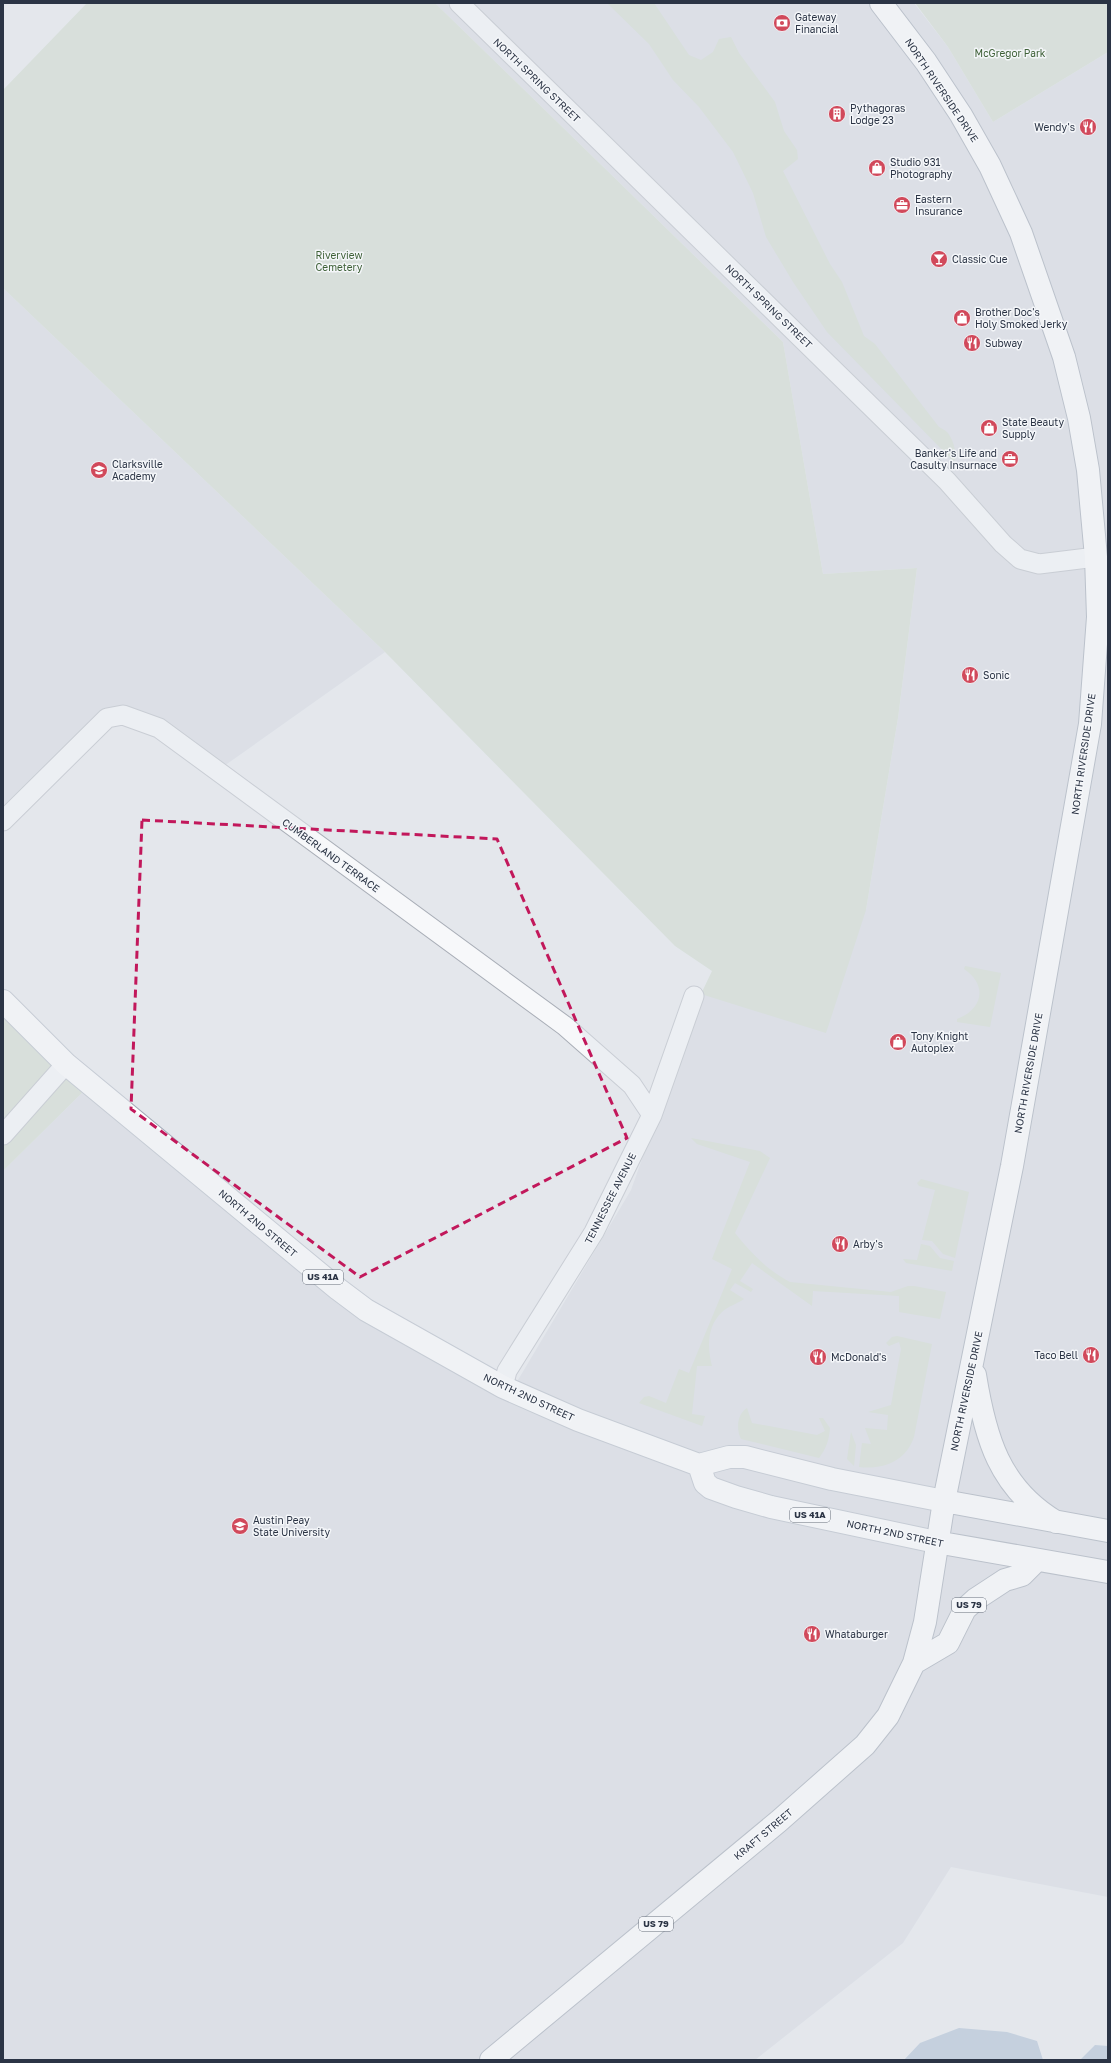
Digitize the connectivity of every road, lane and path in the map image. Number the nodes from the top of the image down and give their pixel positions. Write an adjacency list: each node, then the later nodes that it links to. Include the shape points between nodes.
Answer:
1 (459, 3): 3 (street, NORTH SPRING STREET, via 947,480 1003,544 1020,559 1039,564)
2 (881, 3): 3 (main road, NORTH RIVERSIDE DRIVE, via 926,62 961,115 990,166 1021,233 1061,347 1079,418 1088,470)
3 (1096, 557): 10 (main road, NORTH RIVERSIDE DRIVE, via 1098,617 1090,724 1012,1166)
4 (3, 822): 8 (street, CUMBERLAND TERRACE, via 107,718 123,715 159,728 565,1026 632,1085)
5 (694, 996): 8 (street, TENNESSEE AVENUE)
6 (3, 1001): 7 (main road, NORTH 2ND STREET / US 41A)
7 (66, 1064): 9 (street); 11 (main road, NORTH 2ND STREET / US 41A, via 366,1310)
8 (652, 1115): 11 (street, TENNESSEE AVENUE, via 594,1232 507,1371)
9 (3, 1135)
10 (972, 1362): 13 (main road, NORTH RIVERSIDE DRIVE); 14 (main road, via 980,1411 998,1463 1021,1496)
11 (502, 1387): 12 (main road, NORTH 2ND STREET / US 41A, via 578,1420)
12 (699, 1465): 13 (main road, via 729,1456 745,1457 832,1479); 16 (main road, NORTH 2ND STREET / US 41A, via 705,1483 711,1488 736,1497)
13 (944, 1501): 14 (main road); 16 (main road, NORTH RIVERSIDE DRIVE)
14 (1056, 1522): 15 (main road)
15 (1108, 1531)
16 (936, 1542): 17 (main road, NORTH 2ND STREET / US 41A); 19 (main road, KRAFT STREET / US 79, via 925,1622)
17 (1037, 1560): 18 (main road, NORTH 2ND STREET / US 41A); 19 (main road, US 79, via 1022,1575 1005,1580 976,1599 965,1609 948,1644)
18 (1108, 1572)
19 (914, 1663): 20 (main road, KRAFT STREET / US 79, via 888,1716 864,1745 779,1821)
20 (491, 2060)

